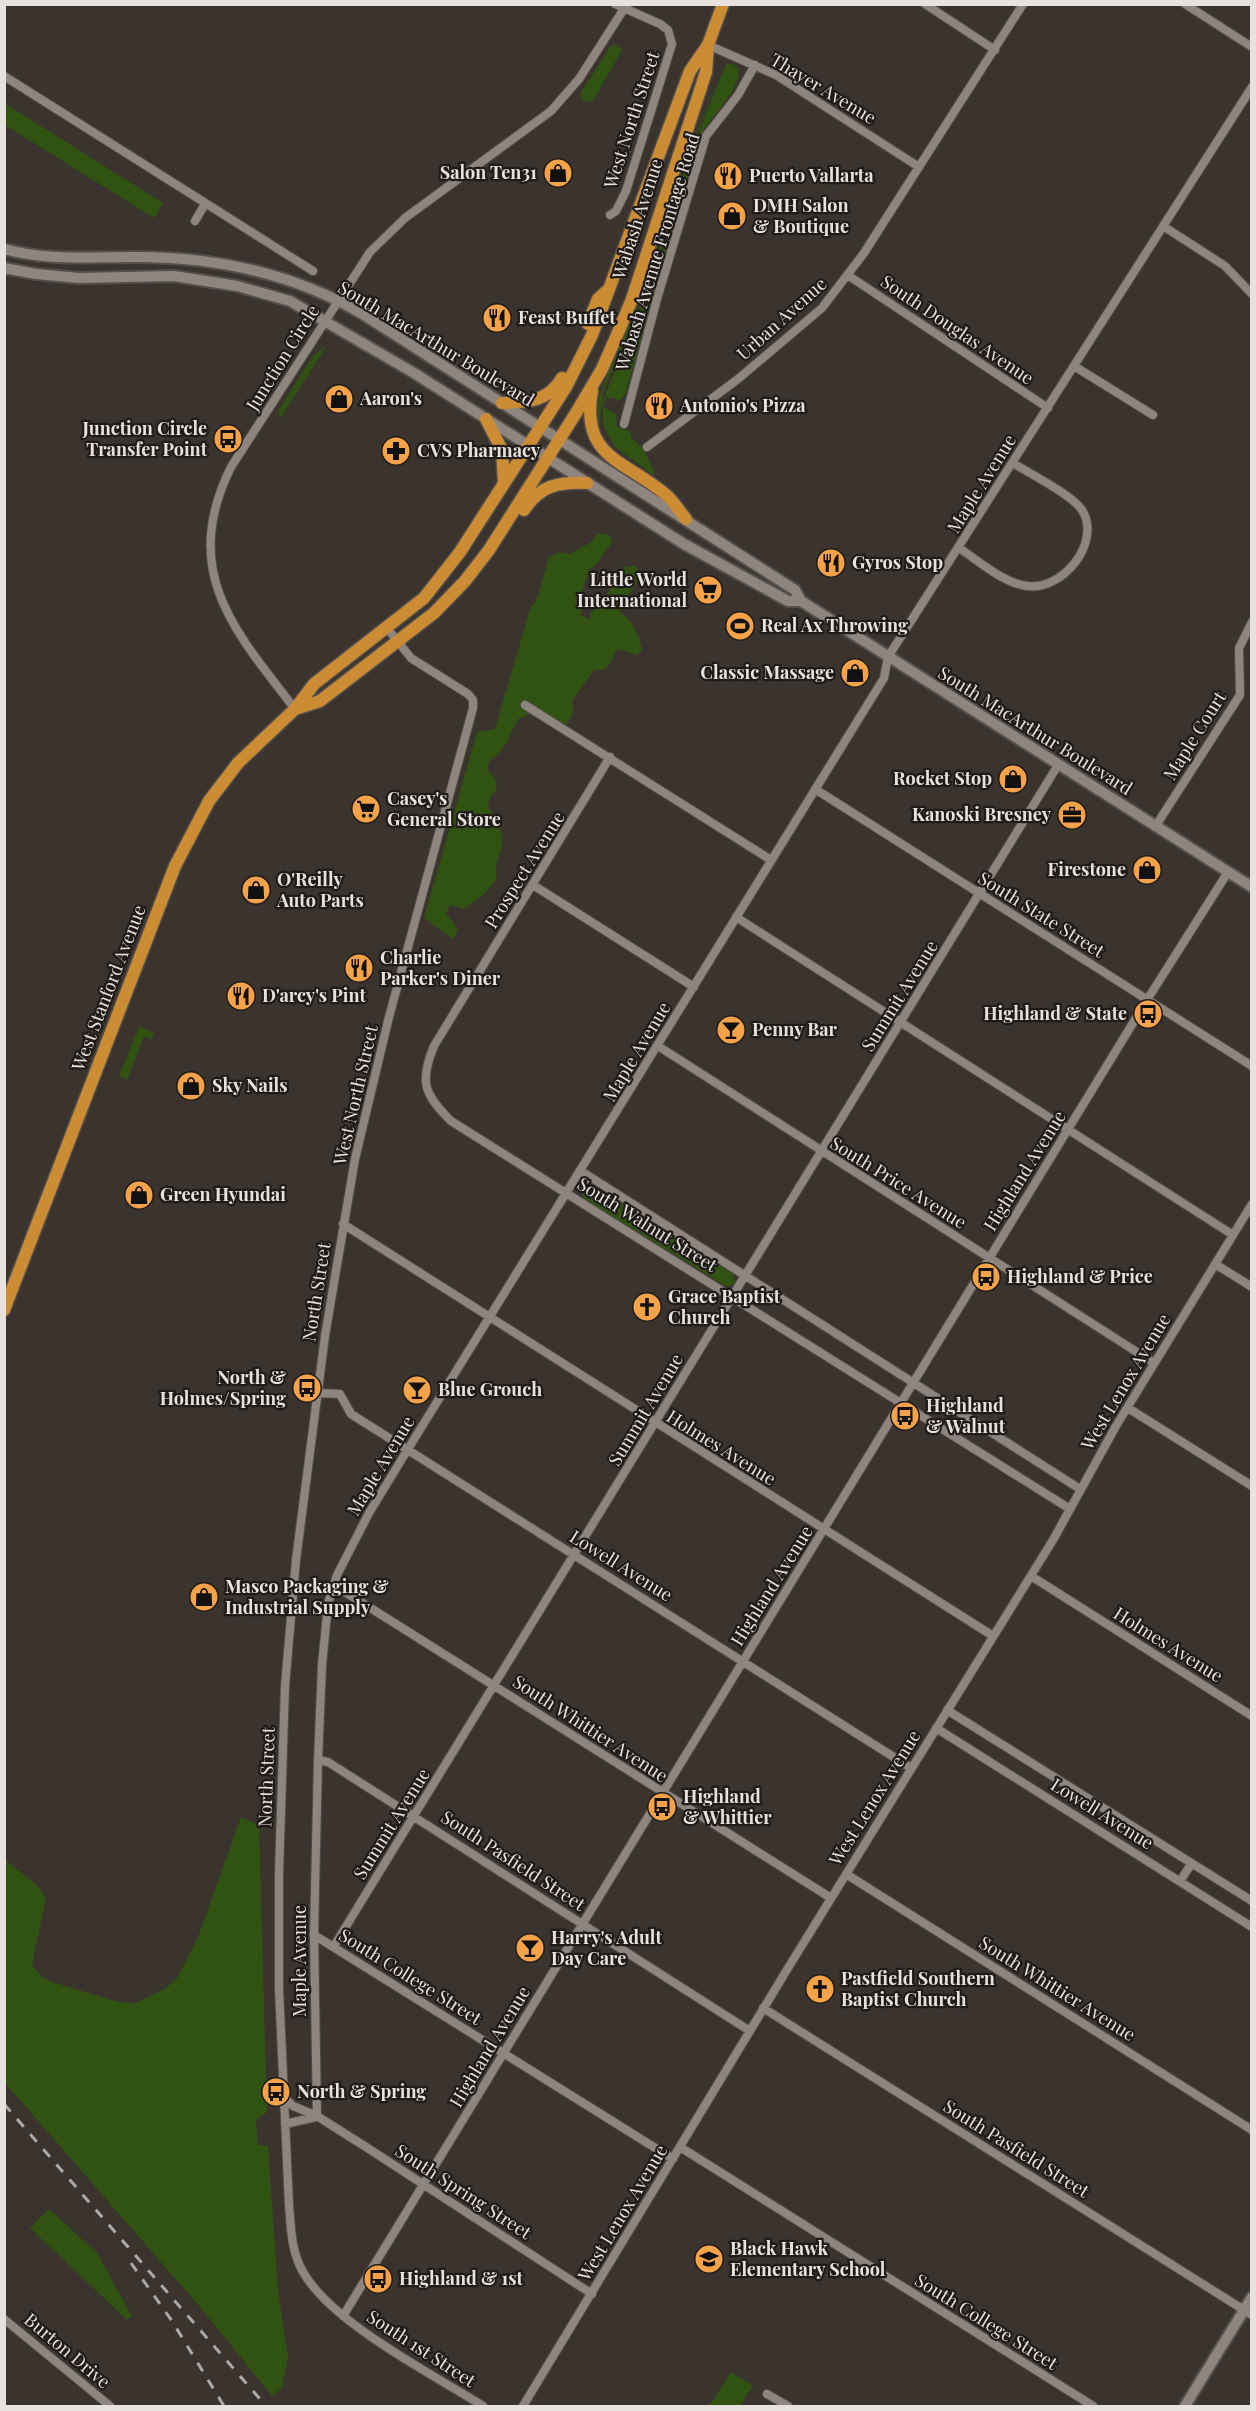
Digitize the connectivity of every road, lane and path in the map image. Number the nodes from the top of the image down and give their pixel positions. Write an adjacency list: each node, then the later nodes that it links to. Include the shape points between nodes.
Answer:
1 (615, 4): 6 (street)
2 (723, 4): 7 (main road, Wabash Avenue)
3 (925, 4): 9 (street)
4 (1023, 4): 9 (street, Urban Avenue)
5 (1185, 4): 8 (street)
6 (625, 7): 15 (street, West North Street, via 668,30 672,44 626,191); 24 (street, Junction Circle, via 579,80 551,111 386,235)
7 (708, 45): 10 (street, Thayer Avenue); 22 (main road, Wabash Avenue, via 690,71); 27 (main road, Wabash Avenue, via 706,72 632,298)
8 (1251, 47)
9 (995, 50): 13 (street, Urban Avenue)
10 (755, 65): 13 (street, Thayer Avenue); 32 (street, Wabash Avenue Frontage Road, via 738,95 706,136)
11 (4, 76): 14 (street)
12 (1251, 87): 17 (street, Maple Avenue)
13 (919, 166): 21 (street, Urban Avenue)
14 (205, 204): 16 (street); 20 (street)
15 (610, 215)
16 (195, 221)
17 (1163, 226): 23 (street, via 1225,266); 26 (street, Maple Avenue)
18 (4, 249): 24 (main road, South MacArthur Boulevard, via 64,258 159,258 220,263 269,275)
19 (4, 268): 25 (main road, South MacArthur Boulevard, via 57,276 143,275 209,280 267,293)
20 (313, 271)
21 (849, 276): 29 (street, South Douglas Avenue); 36 (street, Urban Avenue, via 815,314 738,379)
22 (612, 286): 28 (main road, via 598,299 553,391 531,402); 33 (main road, Wabash Avenue, via 580,360)
23 (1251, 294)
24 (337, 301): 25 (street, Junction Circle); 28 (main road, South MacArthur Boulevard)
25 (325, 320): 31 (main road, South MacArthur Boulevard); 50 (street, Junction Circle, via 231,467 220,490 210,539 211,567 225,611)
26 (1074, 366): 29 (street, Maple Avenue); 30 (street)
27 (600, 373): 34 (main road, Wabash Avenue); 41 (main road, via 592,391 590,417 600,446 617,464 666,495)
28 (502, 403): 33 (main road, South MacArthur Boulevard)
29 (1048, 408): 38 (street, Maple Avenue)
30 (1153, 415)
31 (486, 419): 35 (main road, South MacArthur Boulevard); 40 (main road, via 502,450)
32 (624, 424)
33 (540, 427): 34 (main road, South MacArthur Boulevard); 35 (main road, Wabash Avenue)
34 (560, 439): 37 (main road, Wabash Avenue); 41 (main road, South MacArthur Boulevard)
35 (528, 446): 37 (main road, South MacArthur Boulevard); 40 (main road, West Stanford Avenue)
36 (647, 447)
37 (548, 459): 39 (main road, South MacArthur Boulevard); 43 (main road, West Stanford Avenue)
38 (1013, 463): 42 (street, Maple Avenue); 42 (street, via 1080,508 1088,530 1078,558 1049,582 1026,586)
39 (587, 483): 43 (main road, via 558,483 538,492 503,543); 44 (main road, South MacArthur Boulevard, via 684,544 788,601)
40 (504, 484): 46 (main road, West Stanford Avenue, via 442,577)
41 (686, 519): 44 (main road, South MacArthur Boulevard, via 795,590)
42 (959, 548): 48 (street, Maple Avenue)
43 (489, 550): 47 (main road, West Stanford Avenue, via 451,596)
44 (801, 602): 48 (main road, South MacArthur Boulevard)
45 (1251, 622): 54 (street, Maple Court, via 1239,648 1239,695)
46 (387, 628): 47 (street, West North Street); 50 (main road, West Stanford Avenue, via 314,684)
47 (398, 642): 50 (main road, West Stanford Avenue, via 320,701); 72 (street, West North Street, via 419,664 468,694 473,708 384,1036)
48 (888, 657): 52 (main road, South MacArthur Boulevard); 53 (street, Maple Avenue, via 884,678)
49 (525, 705): 51 (street)
50 (295, 709): 79 (main road, West Stanford Avenue, via 221,785 182,851)
51 (610, 757): 55 (street); 57 (street, Prospect Avenue)
52 (1058, 765): 54 (main road, South MacArthur Boulevard); 59 (street, Summit Avenue)
53 (815, 789): 55 (street, Maple Avenue); 59 (street, South State Street)
54 (1155, 827): 56 (main road, South MacArthur Boulevard)
55 (771, 860): 60 (street, Maple Avenue)
56 (1228, 872): 58 (main road, South MacArthur Boulevard); 62 (street, Highland Avenue)
57 (533, 885): 61 (street); 66 (street, Prospect Avenue, via 434,1046 424,1075)
58 (1251, 887)
59 (980, 895): 62 (street, South State Street); 63 (street, Summit Avenue)
60 (736, 917): 61 (street, Maple Avenue); 63 (street)
61 (694, 987): 64 (street, Maple Avenue)
62 (1147, 1000): 65 (street, South State Street); 67 (street, Highland Avenue)
63 (901, 1023): 67 (street); 68 (street, Summit Avenue)
64 (658, 1046): 68 (street, South Price Avenue); 69 (street, Maple Avenue)
65 (1251, 1066)
66 (429, 1094): 70 (street, South Walnut Street, via 451,1121)
67 (1068, 1130): 73 (street); 74 (street, Highland Avenue)
68 (822, 1153): 74 (street, South Price Avenue); 76 (street, Summit Avenue)
69 (581, 1171): 70 (street, Maple Avenue); 76 (street, South Walnut Street)
70 (567, 1193): 78 (street, South Walnut Street); 80 (street, Maple Avenue)
71 (1251, 1204): 73 (street, West Lenox Avenue)
72 (343, 1224): 80 (street, Holmes Avenue); 83 (street, North Street)
73 (1233, 1235): 75 (street, West Lenox Avenue)
74 (989, 1259): 81 (street, South Price Avenue); 82 (street, Highland Avenue)
75 (1215, 1264): 77 (street); 81 (street, West Lenox Avenue)
76 (745, 1278): 78 (street, Summit Avenue); 82 (street, South Walnut Street)
77 (1251, 1287)
78 (733, 1297): 84 (street, South Walnut Street); 86 (street, Summit Avenue)
79 (4, 1310)
80 (488, 1318): 86 (street, Holmes Avenue); 87 (street, Maple Avenue)
81 (1154, 1363): 85 (street, West Lenox Avenue)
82 (912, 1384): 84 (street, Highland Avenue); 89 (street, South Walnut Street)
83 (318, 1393): 87 (street, Lowell Avenue, via 340,1394 351,1414); 117 (street, North Street, via 296,1560 284,1706 279,1918)
84 (902, 1402): 90 (street, South Walnut Street); 91 (street, Highland Avenue)
85 (1128, 1407): 88 (street); 89 (street, West Lenox Avenue)
86 (656, 1424): 91 (street, Holmes Avenue); 92 (street, Summit Avenue)
87 (408, 1449): 92 (street, Lowell Avenue); 94 (street, Maple Avenue, via 348,1551)
88 (1251, 1486)
89 (1080, 1489): 90 (street, West Lenox Avenue)
90 (1070, 1509): 93 (street, West Lenox Avenue)
91 (824, 1530): 95 (street, Holmes Avenue); 96 (street, Highland Avenue)
92 (575, 1555): 96 (street, Lowell Avenue); 97 (street, Summit Avenue)
93 (1031, 1576): 95 (street, West Lenox Avenue); 99 (street, Holmes Avenue)
94 (334, 1585): 97 (street, South Whittier Avenue); 101 (street, Maple Avenue, via 328,1604 322,1665)
95 (993, 1636): 98 (street, West Lenox Avenue)
96 (744, 1660): 102 (street, Lowell Avenue); 103 (street, Highland Avenue)
97 (494, 1685): 103 (street, South Whittier Avenue); 104 (street, Summit Avenue)
98 (947, 1710): 100 (street, West Lenox Avenue); 105 (street, Lowell Avenue)
99 (1251, 1716)
100 (936, 1728): 102 (street, West Lenox Avenue); 107 (street, Lowell Avenue)
101 (318, 1761): 104 (street, South Pasfield Street, via 328,1762); 112 (street, Maple Avenue)
102 (911, 1768): 106 (street, West Lenox Avenue)
103 (662, 1792): 108 (street, South Whittier Avenue); 110 (street, Highland Avenue)
104 (415, 1816): 110 (street, South Pasfield Street); 113 (street, Summit Avenue)
105 (1192, 1863): 107 (street); 109 (street, Lowell Avenue)
106 (846, 1874): 108 (street, West Lenox Avenue); 120 (street, South Whittier Avenue)
107 (1180, 1881): 111 (street, Lowell Avenue)
108 (831, 1898): 114 (street, West Lenox Avenue)
109 (1251, 1901)
110 (583, 1923): 115 (street, South Pasfield Street); 116 (street, Highland Avenue)
111 (1251, 1927)
112 (314, 1935): 113 (street, South College Street); 118 (street, Maple Avenue)
113 (334, 1946): 116 (street, South College Street)
114 (764, 2008): 115 (street, West Lenox Avenue); 126 (street, South Pasfield Street)
115 (750, 2031): 121 (street, West Lenox Avenue)
116 (504, 2053): 122 (street, South College Street); 123 (street, Highland Avenue)
117 (284, 2097): 118 (street, South Spring Street, via 300,2111); 119 (street, North Street)
118 (317, 2116): 119 (street); 123 (street, South Spring Street)
119 (285, 2124): 127 (street, North Street, via 295,2252 312,2286)
120 (1251, 2130)
121 (680, 2147): 122 (street, West Lenox Avenue); 134 (street, South College Street)
122 (673, 2159): 124 (street, West Lenox Avenue)
123 (424, 2185): 124 (street, South Spring Street); 127 (street, Highland Avenue)
124 (592, 2294): 132 (street, West Lenox Avenue)
125 (1251, 2297): 126 (main road)
126 (1248, 2313): 135 (main road)
127 (343, 2316): 131 (street, South 1st Street)
128 (4, 2319): 130 (street, Burton Drive)
129 (768, 2394): 133 (street)
130 (110, 2406)
131 (483, 2406)
132 (523, 2406)
133 (788, 2406)
134 (1093, 2406)
135 (1185, 2406)

